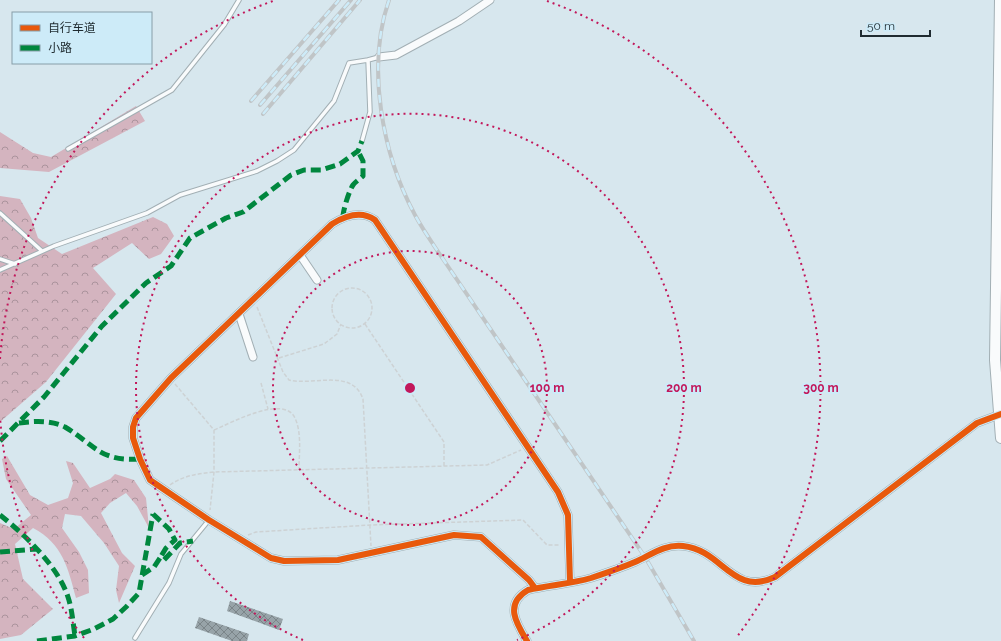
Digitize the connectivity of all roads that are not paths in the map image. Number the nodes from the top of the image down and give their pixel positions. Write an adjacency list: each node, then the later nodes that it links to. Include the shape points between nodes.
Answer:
1 (239, 0): 7 (lane, via 224,25 172,90)
2 (490, 0): 4 (street, via 459,21 396,55)
3 (1000, 0): 17 (main road, via 995,313 995,360)
4 (379, 57): 5 (lane)
5 (368, 60): 6 (lane, via 370,112); 9 (lane, via 349,63 334,100 294,150 278,161 257,171 180,195 147,213)
6 (362, 141)
7 (68, 149)
8 (0, 213): 9 (lane)
9 (42, 251): 12 (lane)
10 (300, 254): 14 (street); 15 (street); 20 (street, via 343,217 368,216 374,220 558,492 568,515)
11 (0, 260): 12 (lane)
12 (15, 264): 13 (lane)
13 (0, 270)
14 (317, 280)
15 (240, 314): 16 (street); 19 (street, via 171,378 136,418 133,427 133,438 150,480)
16 (253, 357)
17 (1000, 414): 18 (main road); 20 (street, via 977,423 794,564 765,582 746,582 696,548 673,546 590,578)
18 (1001, 438)
19 (209, 520): 21 (street, via 271,558 284,561 338,560 454,535 481,537); 22 (lane, via 181,554 169,583)
20 (570, 582): 21 (street)
21 (535, 588): 23 (street, via 523,593 514,610 516,623)
22 (135, 638)
23 (527, 641)

